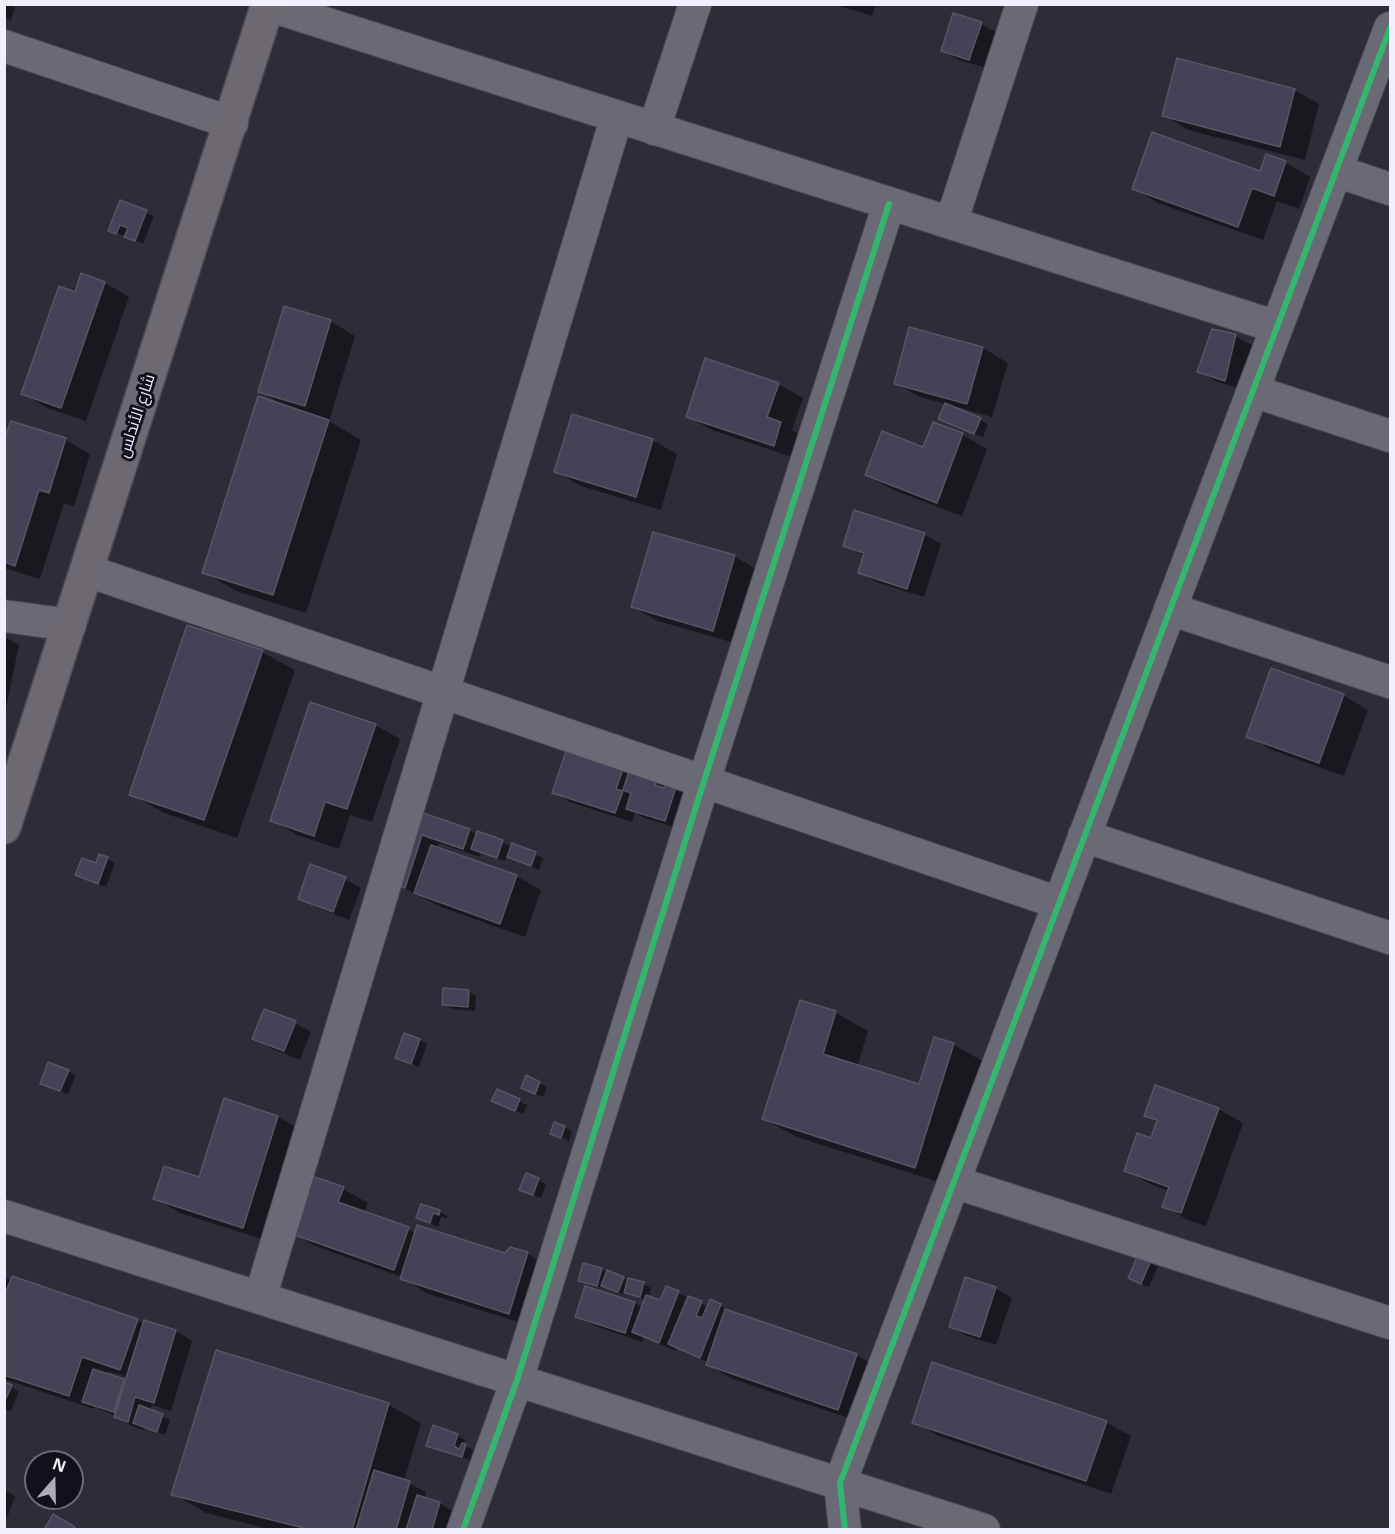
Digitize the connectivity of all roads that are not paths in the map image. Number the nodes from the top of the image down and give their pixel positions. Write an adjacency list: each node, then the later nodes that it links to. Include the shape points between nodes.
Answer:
1 (694, 4): 8 (street)
2 (1022, 4): 12 (street)
3 (268, 5): 6 (street); 7 (main road, شارع الأندلس)
4 (1390, 27): 9 (street)
5 (4, 46): 7 (street)
6 (617, 116): 8 (street); 21 (street)
7 (232, 123): 16 (main road, شارع الأندلس)
8 (654, 129): 11 (street)
9 (1336, 171): 10 (street); 13 (street)
10 (1390, 189)
11 (889, 204): 12 (street); 22 (street)
12 (951, 224): 13 (street)
13 (1277, 327): 14 (street)
14 (1253, 391): 15 (street); 17 (street)
15 (1390, 436)
16 (88, 571): 19 (main road, شارع الأندلس); 21 (street)
17 (1170, 609): 20 (street); 24 (street)
18 (4, 616): 19 (street)
19 (70, 625): 23 (main road, شارع الأندلس)
20 (1390, 682)
21 (442, 692): 22 (street); 29 (street)
22 (704, 782): 25 (street); 31 (street)
23 (4, 827)
24 (1084, 836): 25 (street); 26 (street)
25 (1059, 903): 27 (street)
26 (1390, 938)
27 (954, 1182): 30 (street); 32 (street)
28 (4, 1216): 29 (street)
29 (260, 1298): 31 (street)
30 (1390, 1323)
31 (517, 1380): 32 (street); 33 (street)
32 (840, 1483): 34 (street); 35 (street)
33 (463, 1530)
34 (844, 1530)
35 (984, 1530)

